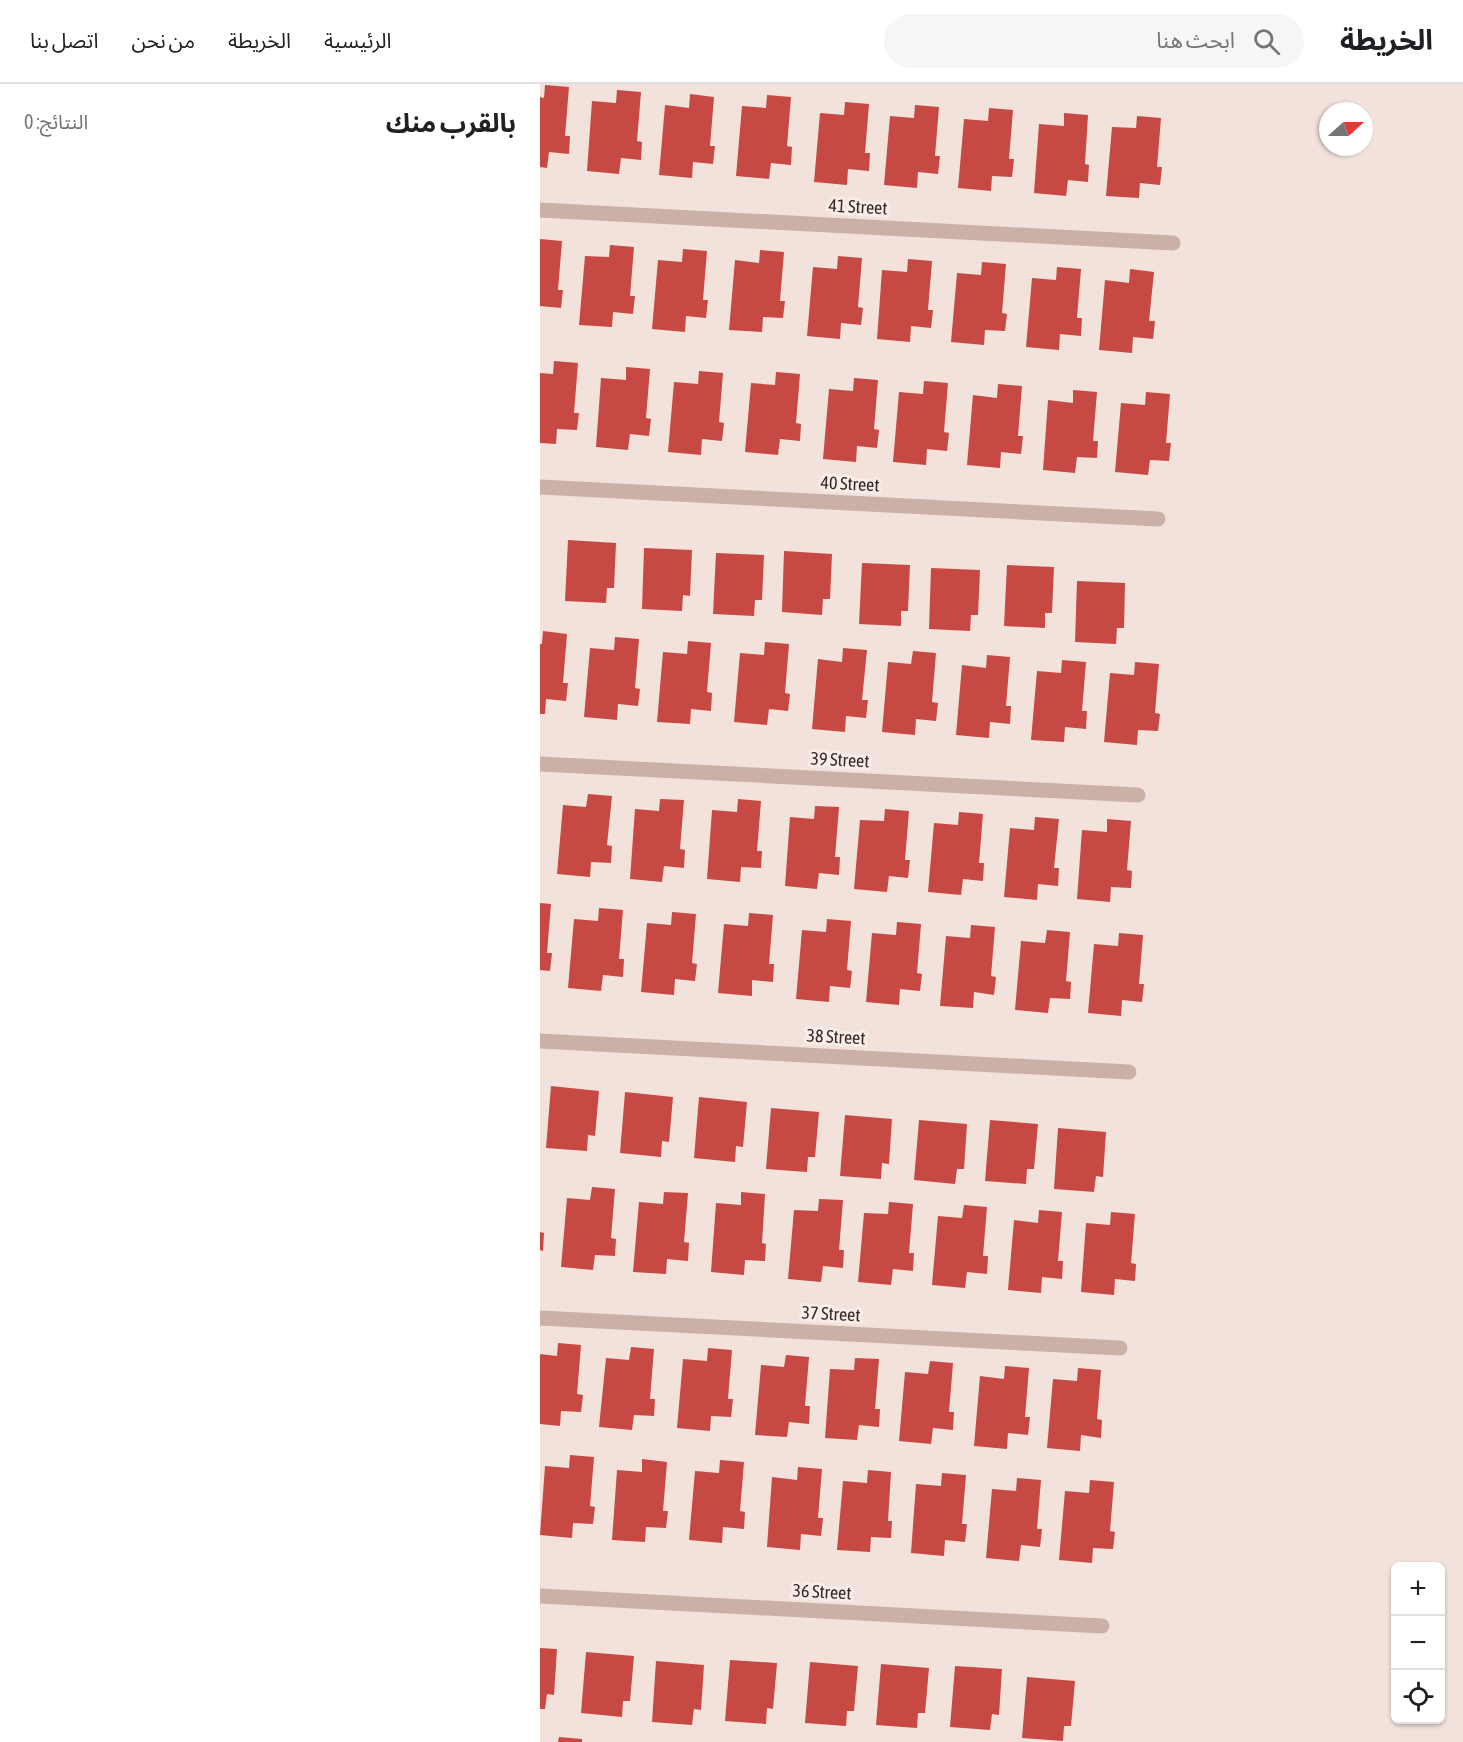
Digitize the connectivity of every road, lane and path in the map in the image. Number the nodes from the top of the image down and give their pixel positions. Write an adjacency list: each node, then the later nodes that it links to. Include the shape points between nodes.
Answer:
1 (540, 210): 2 (street, 41 Street)
2 (1173, 243)
3 (540, 487): 4 (street, 40 Street)
4 (1158, 519)
5 (540, 764): 6 (street, 39 Street)
6 (1138, 795)
7 (540, 1041): 8 (street, 38 Street)
8 (1129, 1072)
9 (540, 1318): 10 (street, 37 Street)
10 (1120, 1348)
11 (540, 1596): 12 (street, 36 Street)
12 (1102, 1626)

